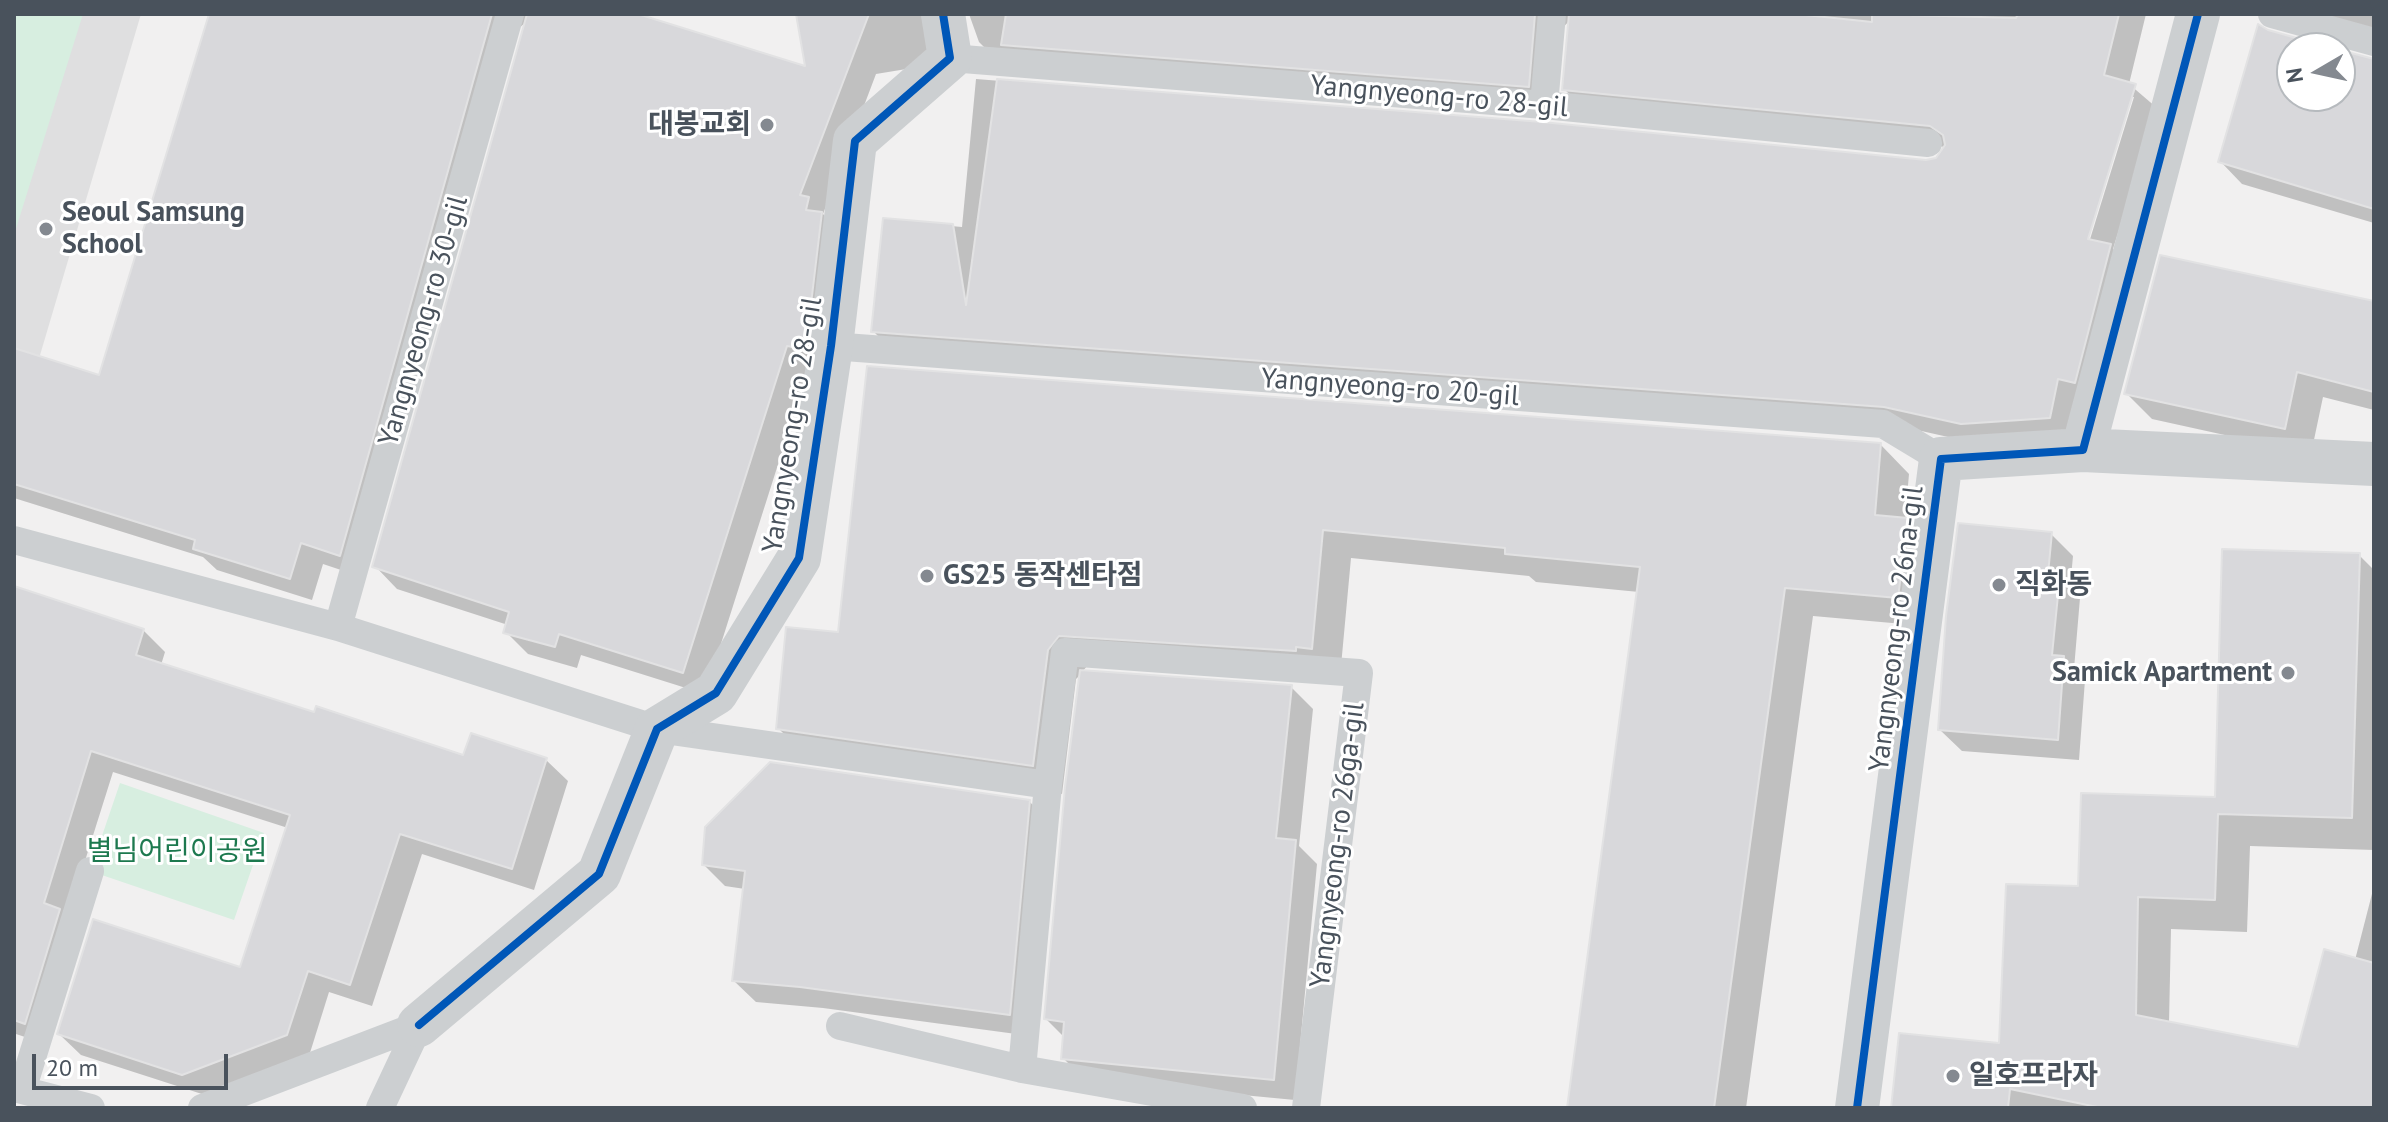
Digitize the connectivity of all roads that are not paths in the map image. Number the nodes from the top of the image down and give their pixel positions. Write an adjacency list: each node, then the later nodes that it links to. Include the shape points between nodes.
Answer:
1 (510, 14): 15 (lane, Yangnyeong-ro 30-gil)
2 (943, 14): 7 (street)
3 (1552, 14): 8 (lane)
4 (2198, 14): 11 (street)
5 (2272, 14): 6 (lane)
6 (2374, 42)
7 (950, 58): 8 (lane, Yangnyeong-ro 28-gil); 10 (street, Yangnyeong-ro 28-gil, via 855,141)
8 (1544, 105): 9 (lane, Yangnyeong-ro 28-gil)
9 (1928, 143)
10 (831, 346): 12 (lane, Yangnyeong-ro 20-gil, via 1883,424); 16 (street, Yangnyeong-ro 28-gil, via 799,558 716,693)
11 (2083, 450): 12 (street, Yangnyeong-ro 26na-gil); 13 (street)
12 (1941, 459): 28 (street, Yangnyeong-ro 26na-gil)
13 (2374, 464)
14 (14, 540): 15 (lane)
15 (338, 627): 16 (lane)
16 (657, 729): 17 (lane); 19 (street, via 599,874)
17 (1048, 785): 21 (lane, Yangnyeong-ro 26ga-gil); 27 (lane, Yangnyeong-ro 26ga-gil, via 1065,652 1359,673)
18 (90, 871): 22 (lane)
19 (419, 1025): 24 (lane); 25 (lane)
20 (840, 1026): 21 (lane)
21 (1022, 1069): 26 (lane)
22 (18, 1089): 23 (lane)
23 (91, 1108)
24 (202, 1108)
25 (380, 1108)
26 (1243, 1108)
27 (1306, 1108)
28 (1857, 1108)

